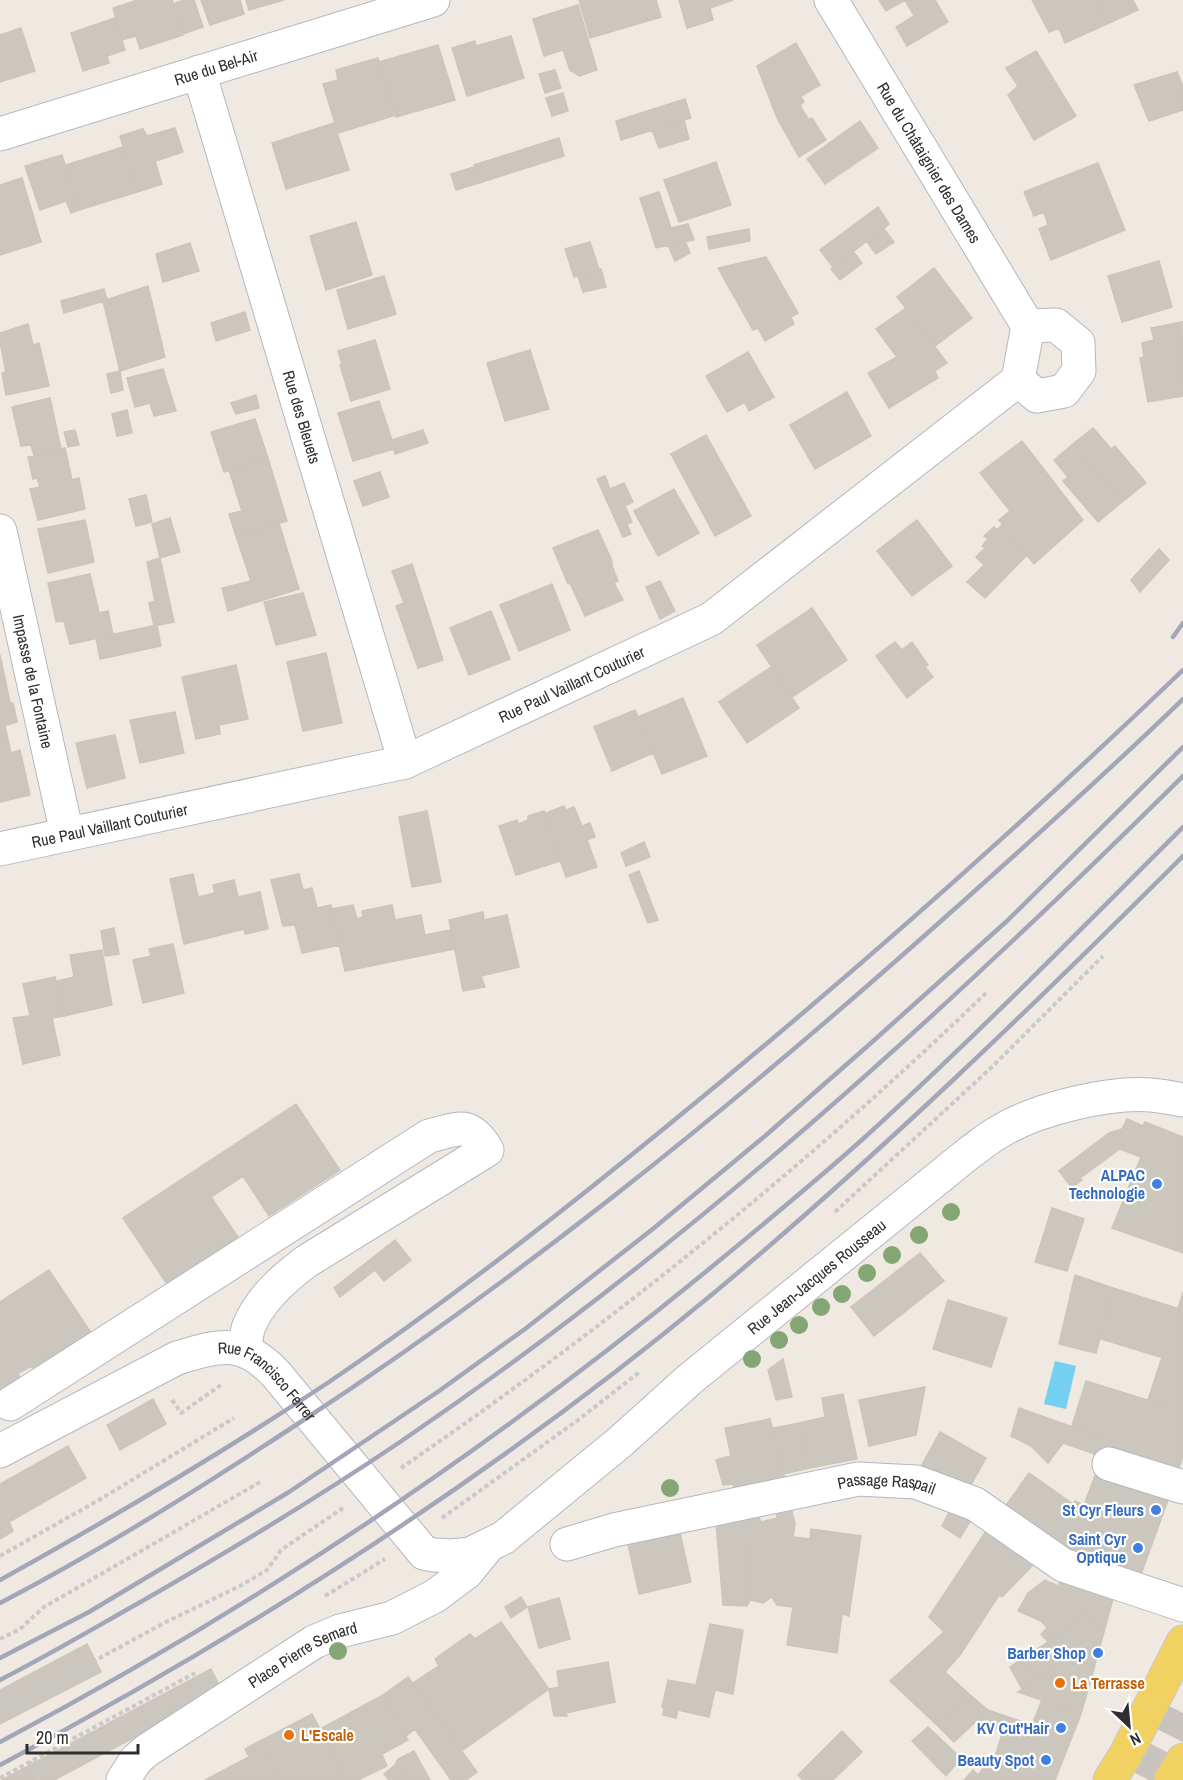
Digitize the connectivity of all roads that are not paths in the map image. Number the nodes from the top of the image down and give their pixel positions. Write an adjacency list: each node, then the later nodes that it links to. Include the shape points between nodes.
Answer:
1 (433, 0): 3 (street, Rue du Bel-Air)
2 (831, 0): 5 (street, Rue du Châtaignier des Dames)
3 (200, 72): 4 (street, Rue du Bel-Air); 8 (street, Rue des Bleuets)
4 (0, 134)
5 (1028, 326): 6 (street); 6 (street, via 1056,325 1078,343 1079,371 1064,391 1037,396)
6 (1018, 380): 8 (street, Rue Paul Vaillant Couturier, via 711,619)
7 (0, 531): 9 (street, Impasse de la Fontaine)
8 (405, 762): 9 (street, Rue Paul Vaillant Couturier)
9 (67, 834): 10 (street, Rue Paul Vaillant Couturier)
10 (0, 849)
11 (1183, 1100): 18 (street, Rue Jean-Jacques Rousseau, via 1150,1095 1079,1102 1001,1131 690,1379 621,1442 503,1538)
12 (244, 1350): 13 (street, via 249,1327 285,1276 487,1150 478,1135 463,1128 429,1136); 14 (street, Rue Francisco Ferrer, via 228,1347 177,1358); 18 (street, Rue Francisco Ferrer, via 261,1358 276,1374 424,1553 470,1554)
13 (10, 1404)
14 (0, 1451)
15 (1109, 1464): 16 (street)
16 (1183, 1487)
17 (567, 1544): 19 (street, Passage Raspail, via 614,1530 858,1479 916,1482 975,1504 1063,1565)
18 (489, 1545): 22 (street, Place Pierre Semard, via 467,1572 435,1596 392,1618 314,1642 146,1751)
19 (1183, 1605)
20 (1183, 1642): 23 (main road)
21 (1183, 1760): 24 (main road)
22 (123, 1780)
23 (1110, 1780)
24 (1171, 1780)

